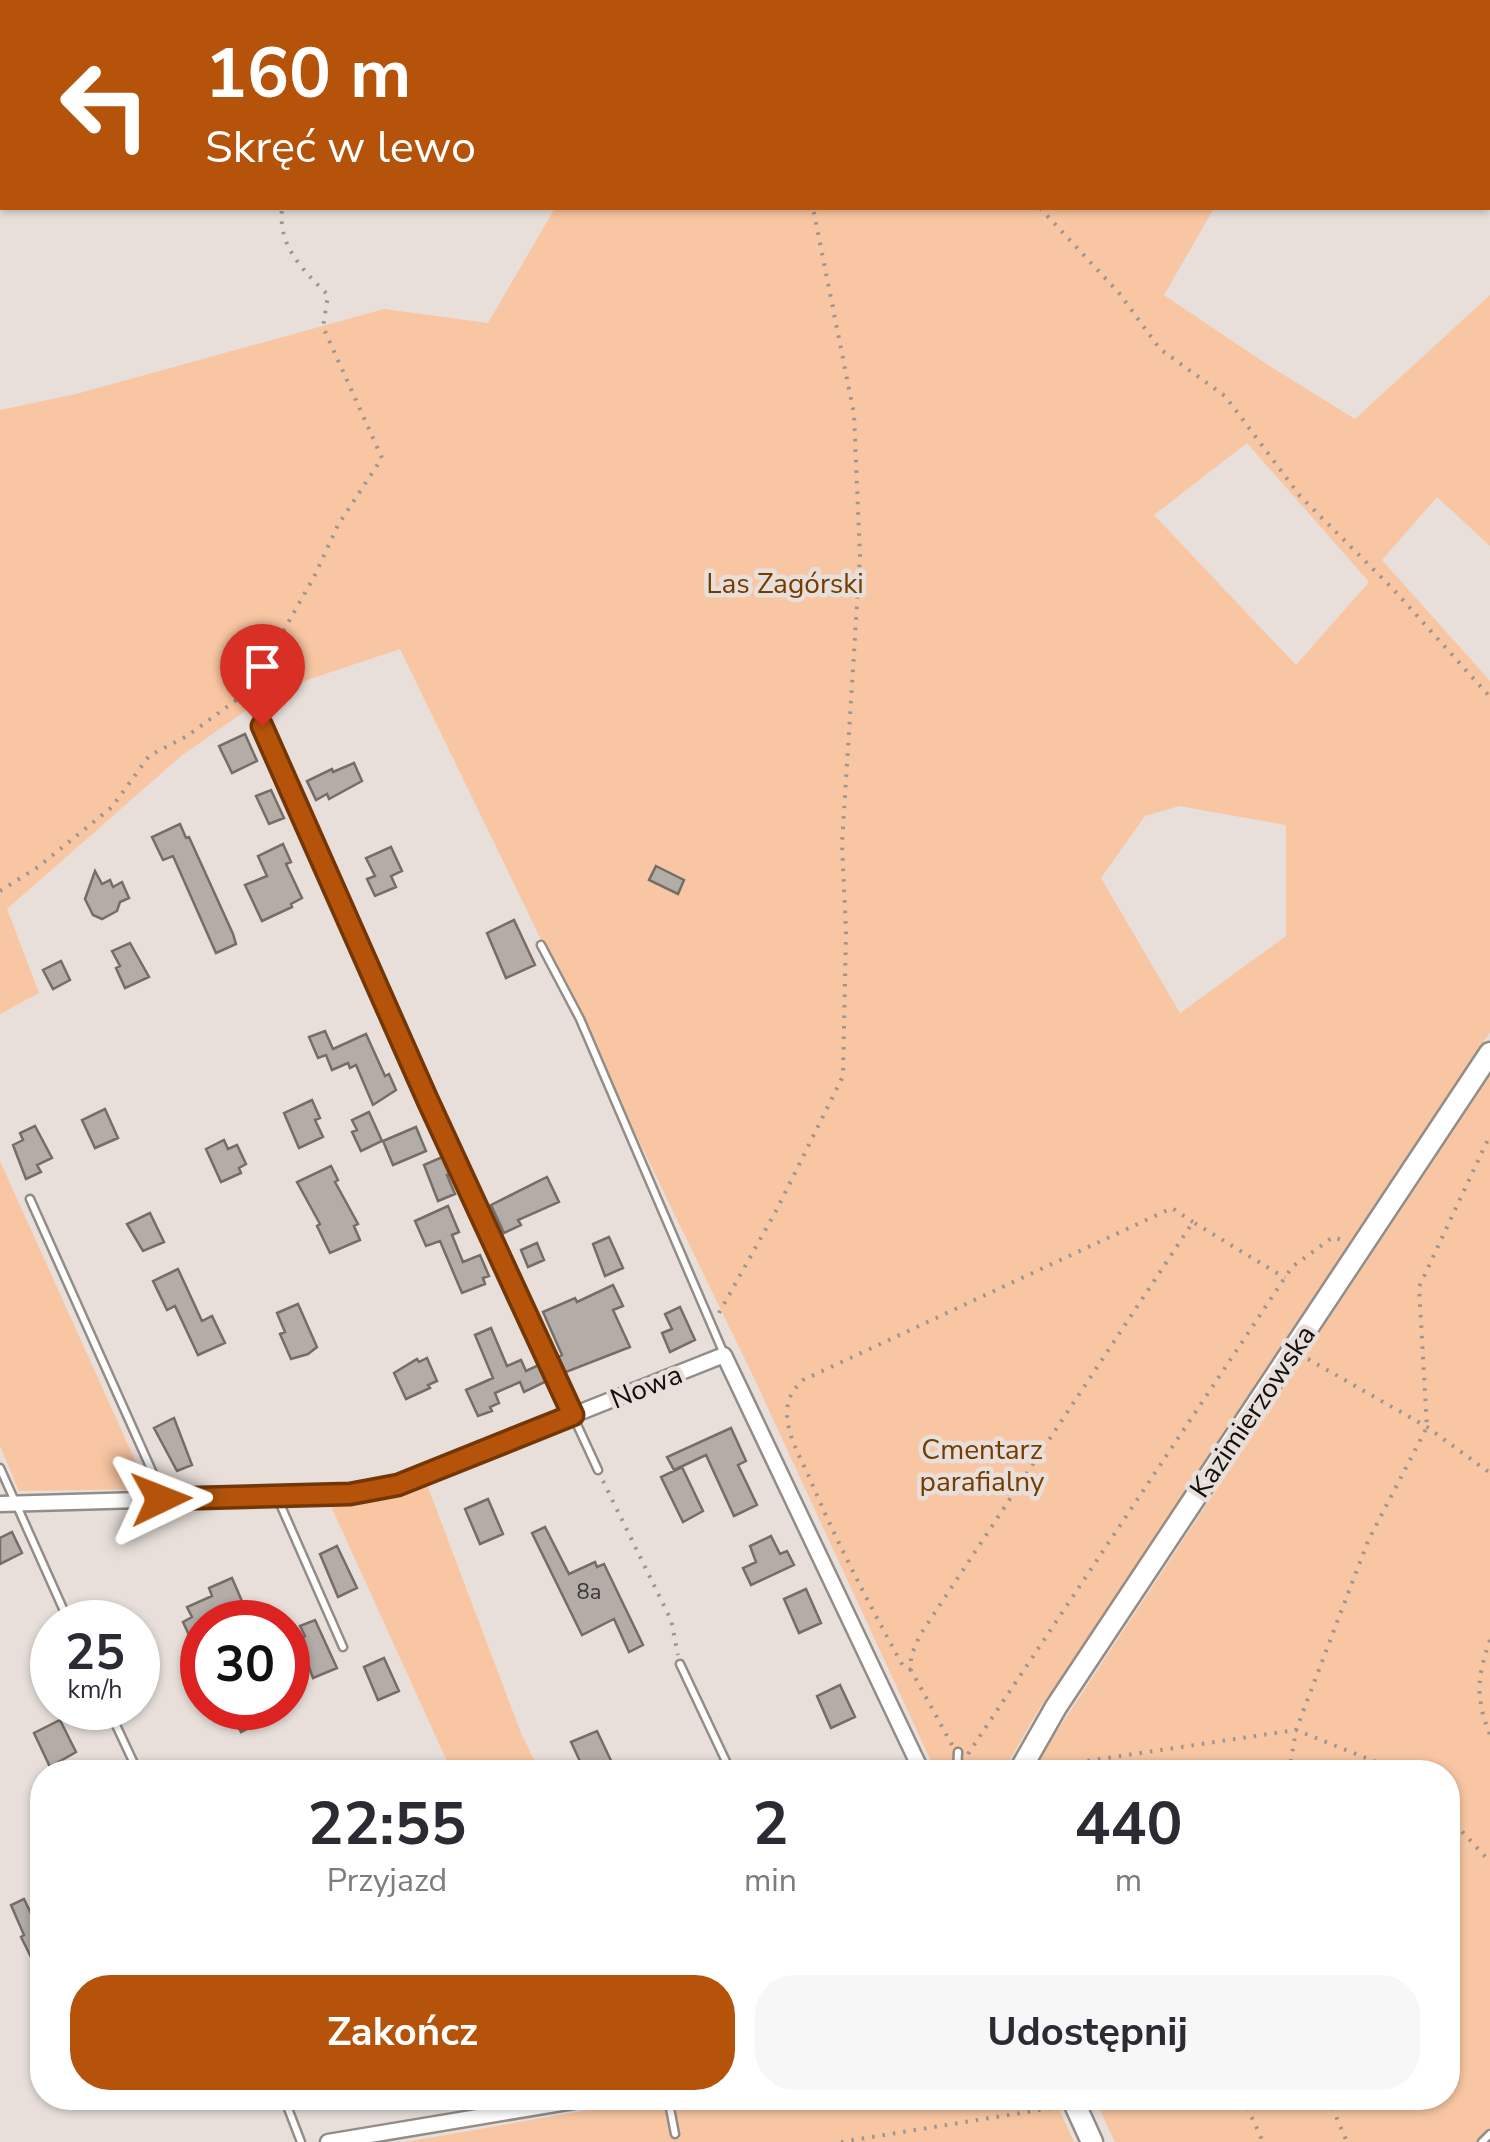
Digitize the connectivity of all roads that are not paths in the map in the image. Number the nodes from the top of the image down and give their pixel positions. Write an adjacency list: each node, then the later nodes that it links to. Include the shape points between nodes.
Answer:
1 (247, 692): 6 (lane)
2 (541, 945): 5 (lane, via 580,1019)
3 (1490, 1053): 21 (street, Kazimierzowska, via 1056,1707)
4 (30, 1199): 10 (lane)
5 (724, 1355): 6 (street, Nowa); 19 (street)
6 (573, 1415): 8 (lane); 9 (street, Nowa, via 398,1485)
7 (0, 1468): 11 (lane)
8 (598, 1470)
9 (277, 1496): 10 (street, Nowa); 13 (lane)
10 (161, 1499): 11 (street, Nowa)
11 (8, 1504): 12 (lane)
12 (58, 1600)
13 (344, 1647)
14 (680, 1664): 18 (lane)
15 (118, 1730): 17 (lane)
16 (958, 1752): 20 (lane)
17 (132, 1760)
18 (725, 1760)
19 (916, 1760)
20 (958, 1760)
21 (1030, 1760)
22 (289, 2110): 29 (lane)
23 (525, 2110): 28 (street)
24 (670, 2110): 26 (lane)
25 (1070, 2110): 31 (street)
26 (675, 2134)
27 (1490, 2134): 32 (lane)
28 (368, 2138): 30 (street)
29 (301, 2142)
30 (328, 2142)
31 (1092, 2142)
32 (1482, 2142)

